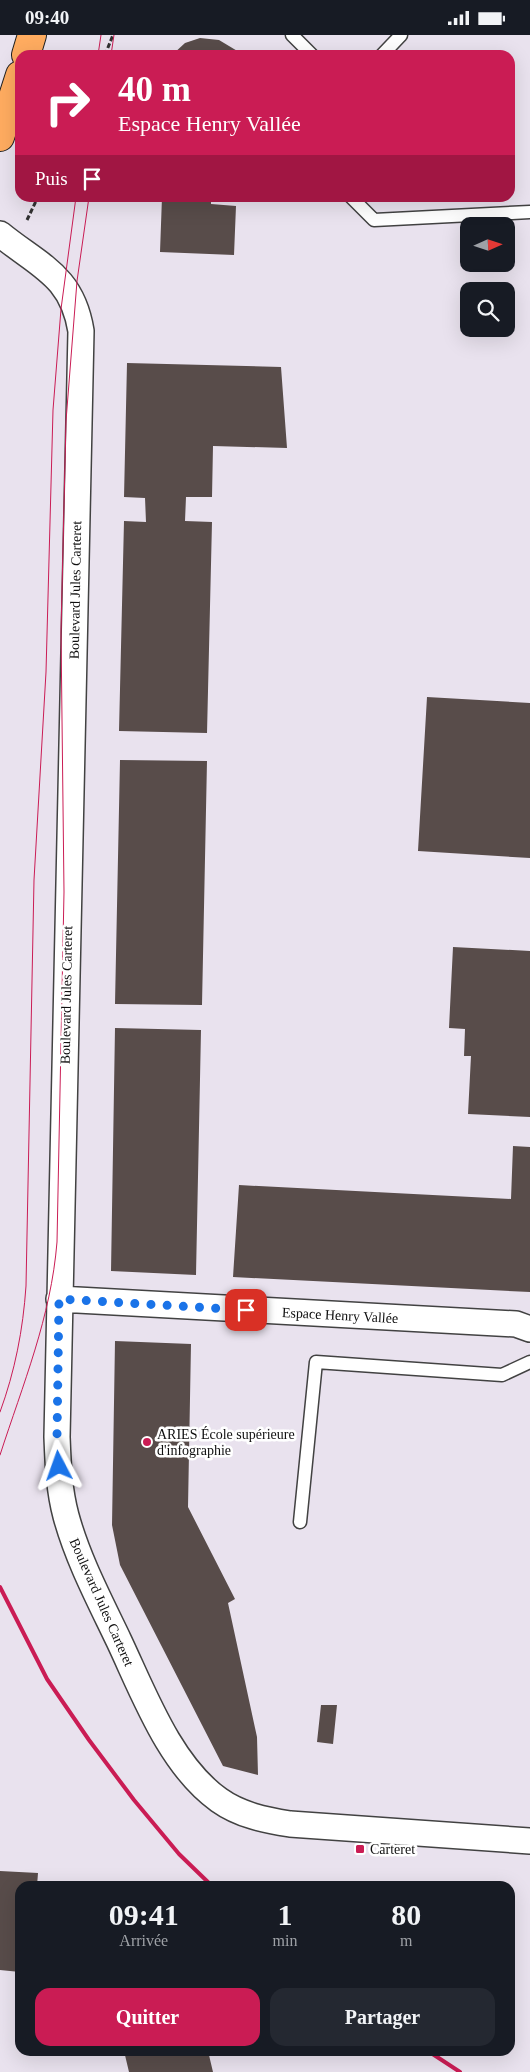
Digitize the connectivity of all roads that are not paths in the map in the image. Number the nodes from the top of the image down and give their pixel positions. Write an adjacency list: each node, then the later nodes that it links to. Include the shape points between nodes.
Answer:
1 (32, 35): 4 (main road)
2 (292, 35): 5 (lane)
3 (400, 35): 6 (lane)
4 (28, 50)
5 (307, 50)
6 (386, 50)
7 (15, 90): 8 (main road)
8 (0, 137)
9 (356, 202): 10 (lane, via 374,220)
10 (530, 211)
11 (0, 234): 12 (street, Boulevard Jules Carteret, via 48,269 69,293 78,312 80,331)
12 (59, 1299): 13 (street, Espace Henry Vallée, via 516,1324); 16 (street, Boulevard Jules Carteret, via 57,1437 66,1515 94,1589 159,1725 200,1783 219,1800 238,1810 290,1824)
13 (530, 1329)
14 (530, 1362): 15 (lane, via 502,1375 316,1362)
15 (300, 1522)
16 (530, 1841)

